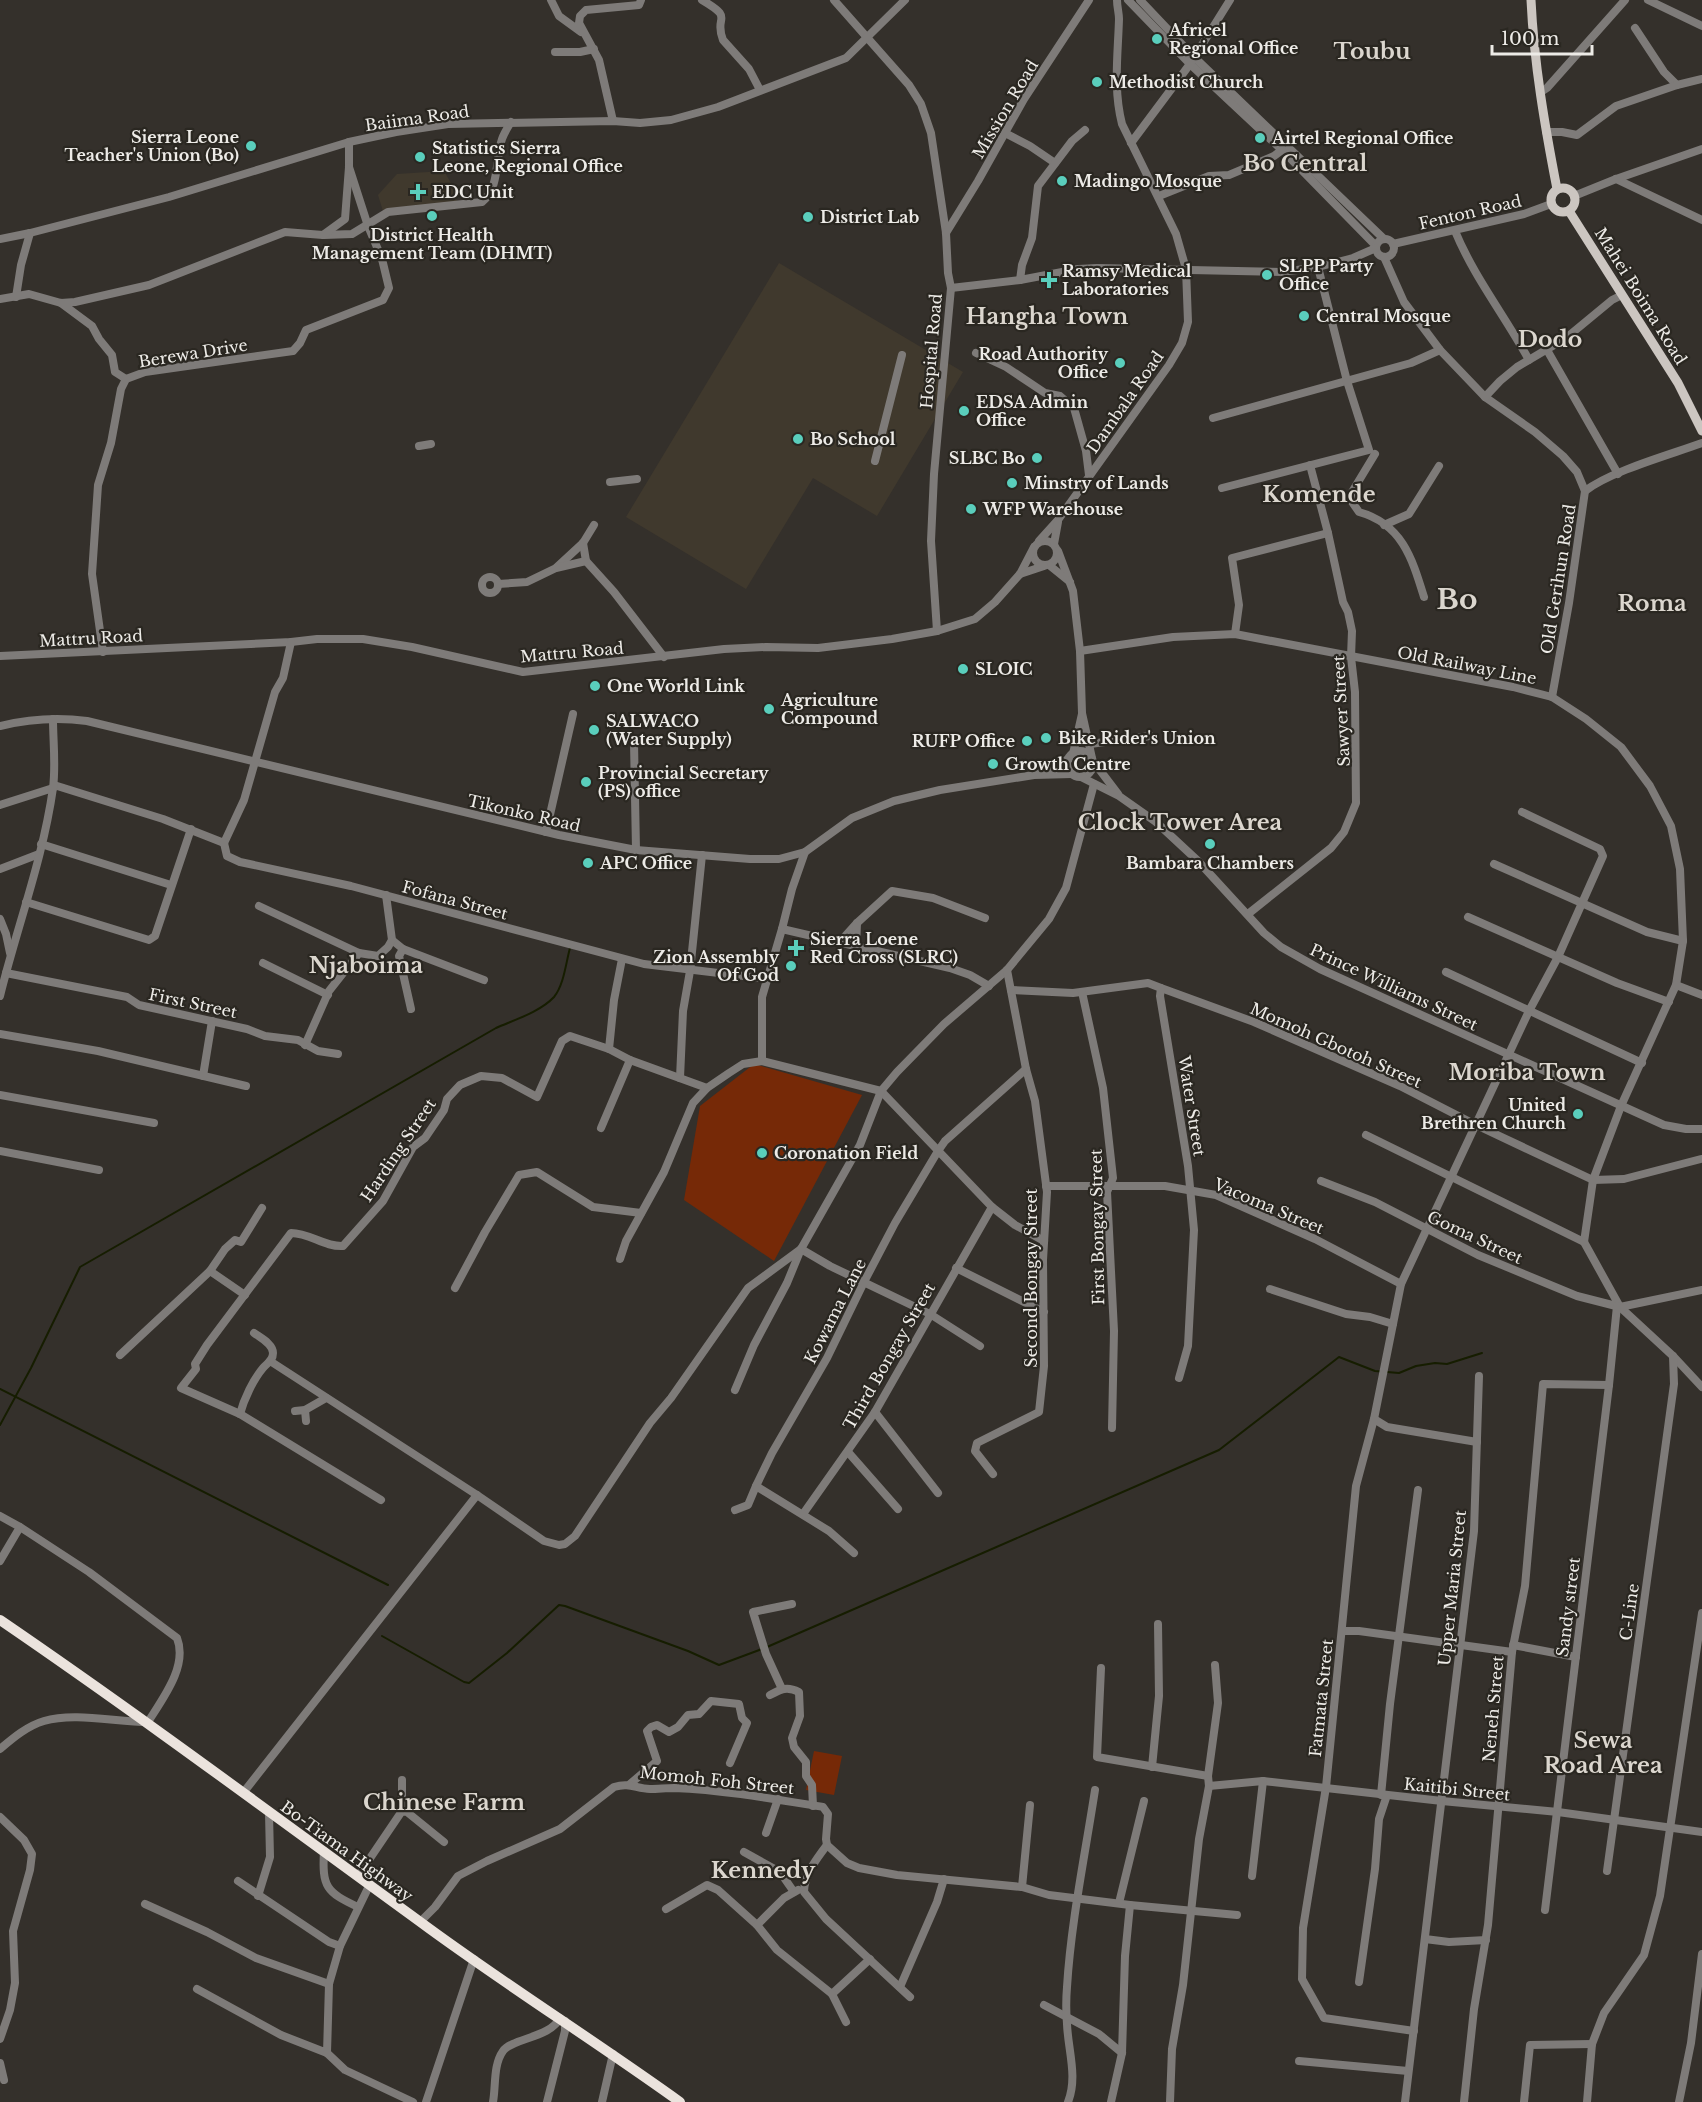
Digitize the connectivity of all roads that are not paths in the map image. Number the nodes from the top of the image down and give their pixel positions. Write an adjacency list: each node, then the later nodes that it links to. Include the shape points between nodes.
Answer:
1 (550, 0): 17 (street, via 559,16)
2 (641, 0): 17 (street, via 639,5 586,10 579,23)
3 (702, 0): 24 (street, via 722,14 723,40)
4 (834, 0): 18 (street, Hospital Road)
5 (905, 0): 18 (street, Baiima Road)
6 (1089, 0): 30 (street, Mission Road)
7 (1117, 0): 14 (street, Dambala Road)
8 (1126, 0): 14 (street, Dambala Road); 21 (street)
9 (1140, 0): 21 (street)
10 (1230, 0): 21 (street)
11 (1531, 0): 25 (main road)
12 (1625, 0): 25 (street)
13 (1648, 0): 15 (street)
14 (1119, 16): 32 (street, Dambala Road, via 1117,106)
15 (1702, 26)
16 (1635, 28): 23 (street)
17 (583, 33): 19 (street)
18 (866, 36): 24 (street, Baiima Road, via 846,58); 47 (street, Hospital Road, via 921,104 931,133)
19 (594, 50): 20 (street); 26 (street)
20 (555, 52)
21 (1192, 61): 32 (street); 34 (street); 50 (street)
22 (1702, 79): 23 (street)
23 (1677, 85): 29 (street, via 1616,106 1577,135)
24 (760, 90): 26 (street, Baiima Road, via 671,120)
25 (1540, 92): 29 (main road)
26 (613, 121): 27 (street, Baiima Road)
27 (511, 122): 31 (street, Baiima Road, via 448,124); 44 (street, via 502,138 489,197 482,202 388,212)
28 (1085, 130): 35 (street)
29 (1546, 132): 38 (main road)
30 (1005, 133): 35 (street); 47 (street, Mission Road)
31 (349, 142): 36 (street); 46 (street, Baiima Road, via 169,197)
32 (1131, 143): 39 (street, Dambala Road)
33 (1702, 149): 37 (street)
34 (1282, 150): 39 (street, via 1229,175 1209,176); 52 (street)
35 (1055, 164): 56 (street, via 1038,186 1032,238)
36 (349, 167): 44 (street, Berewa Drive); 48 (street, via 345,219)
37 (1616, 179): 40 (street); 43 (street)
38 (1557, 189): 40 (main road, via 1568,189); 41 (main road)
39 (1159, 196): 55 (street, Dambala Road)
40 (1574, 196): 42 (main road)
41 (1551, 204): 42 (main road, via 1558,211); 45 (street, Fenton Road)
42 (1569, 211): 58 (main road, Mahei Boima Road)
43 (1702, 220)
44 (368, 226): 48 (street, via 352,234); 67 (street, Berewa Drive, via 389,288 383,300 306,330 293,351 145,372)
45 (1455, 231): 51 (street, Fenton Road); 66 (street, via 1482,285)
46 (30, 233): 49 (street, Baiima Road); 59 (street)
47 (946, 233): 57 (street, Hospital Road)
48 (323, 235): 61 (street, via 285,232 150,285)
49 (0, 239)
50 (1384, 239): 51 (street); 52 (street)
51 (1393, 244): 53 (street, via 1393,253)
52 (1376, 247): 53 (street); 54 (street)
53 (1384, 257): 62 (street, Old Gerihun Road, via 1404,302)
54 (1318, 267): 55 (street, via 1283,272); 68 (street)
55 (1186, 270): 56 (street, via 1087,268); 80 (street, Dambala Road, via 1188,322 1182,343)
56 (1020, 280): 57 (street)
57 (951, 288): 99 (street, Hospital Road, via 940,391 932,535)
58 (1622, 295): 63 (street); 71 (main road, Mahei Boima Road, via 1678,383)
59 (16, 297): 60 (street); 61 (street, via 30,294)
60 (0, 299)
61 (61, 303): 67 (street, via 92,326 112,355 115,372)
62 (1440, 350): 68 (street, via 1412,363); 69 (street, Old Gerihun Road)
63 (1547, 350): 66 (street); 79 (street)
64 (976, 353): 80 (street, via 1045,393 1059,396 1074,408)
65 (902, 355): 76 (street)
66 (1529, 360): 69 (street)
67 (126, 379): 103 (street, Berewa Drive, via 98,485 92,574)
68 (1347, 381): 70 (street); 75 (street)
69 (1485, 397): 84 (street, Old Gerihun Road, via 1563,456 1577,472)
70 (1214, 418)
71 (1702, 431)
72 (1702, 443): 79 (street)
73 (431, 444): 74 (street)
74 (419, 446)
75 (1372, 452): 77 (street); 87 (street, via 1350,499 1359,512)
76 (875, 461)
77 (1310, 465): 83 (street); 88 (street, Sawyer Street)
78 (1439, 466): 87 (street, via 1409,514)
79 (1618, 474): 84 (street)
80 (1089, 476): 85 (street, Dambala Road)
81 (637, 479): 82 (street)
82 (610, 482)
83 (1222, 488)
84 (1585, 491): 107 (street, Old Gerihun Road)
85 (1058, 520): 90 (street, Dambala Road); 91 (street, Dambala Road)
86 (594, 525): 89 (street)
87 (1384, 525): 98 (street, via 1400,537 1414,563)
88 (1328, 533): 100 (street, via 1232,558 1239,605); 106 (street, Sawyer Street, via 1352,631)
89 (583, 543): 92 (street); 94 (street)
90 (1037, 544): 91 (street, via 1047,540); 93 (street, via 1033,555); 95 (street, Mattru Road)
91 (1056, 547): 93 (street, via 1056,559); 96 (street)
92 (586, 561): 94 (street); 105 (street)
93 (1047, 565): 95 (street, Mattru Road); 96 (street)
94 (556, 568): 97 (street, via 527,582)
95 (1020, 574): 99 (street, Mattru Road, via 975,619)
96 (1071, 583): 102 (street)
97 (498, 584)
98 (1424, 597)
99 (937, 632): 105 (street, Mattru Road, via 818,648 733,649)
100 (1235, 634): 102 (street, Old Railway Line, via 1173,637); 106 (street, Old Railway Line)
101 (291, 642): 103 (street, Mattru Road); 105 (street, Mattru Road, via 363,639 523,672); 117 (street)
102 (1080, 651): 108 (street)
103 (103, 652): 104 (street, Mattru Road)
104 (0, 656)
105 (664, 657)
106 (1351, 657): 107 (street, Old Railway Line); 140 (street, Sawyer Street, via 1357,789 1354,813 1331,848)
107 (1552, 697): 149 (street, Old Railway Line, via 1621,747 1650,786 1671,826 1680,869)
108 (1082, 713): 114 (street); 115 (street)
109 (573, 714): 126 (street)
110 (52, 719): 111 (street, Tikonko Road); 117 (street, Tikonko Road, via 87,721); 121 (street)
111 (0, 726)
112 (1150, 736): 114 (street)
113 (634, 742): 129 (street)
114 (1090, 744): 116 (street)
115 (1071, 756): 116 (street, via 1083,752); 118 (street); 119 (street, via 1067,766)
116 (1092, 759): 119 (street, via 1092,771); 122 (street)
117 (255, 762): 126 (street, Tikonko Road); 127 (street, via 244,800)
118 (1034, 775): 119 (street); 130 (street, Tikonko Road, via 894,801 852,818)
119 (1077, 776): 120 (street)
120 (1094, 784): 122 (street); 158 (street, via 1060,903)
121 (53, 786): 123 (street); 125 (street); 128 (street)
122 (1119, 796): 140 (street, Prince Williams Street, via 1156,822)
123 (0, 805)
124 (1522, 812): 138 (street, Fatmata Street, via 1600,849 1603,856)
125 (191, 829): 127 (street); 135 (street)
126 (546, 832): 129 (street, Tikonko Road)
127 (224, 843): 136 (street, Fofana Street, via 227,856 240,862)
128 (41, 844): 131 (street); 135 (street)
129 (636, 850): 132 (street, Tikonko Road)
130 (805, 852): 132 (street, Tikonko Road, via 779,859); 146 (street)
131 (39, 854): 134 (street); 137 (street)
132 (702, 855): 159 (street)
133 (1494, 864): 138 (street)
134 (0, 869)
135 (171, 885): 137 (street, via 155,936 149,940)
136 (386, 895): 148 (street); 156 (street, Fofana Street)
137 (26, 902): 145 (street)
138 (1581, 903): 149 (street, via 1647,932); 155 (street, Fatmata Street)
139 (259, 906): 153 (street)
140 (1248, 914): 180 (street, Prince Williams Street, via 1281,947 1308,963)
141 (1468, 917): 155 (street)
142 (985, 918): 144 (street, via 933,898 892,891)
143 (0, 919): 147 (street)
144 (857, 923): 150 (street); 151 (street)
145 (18, 928): 147 (street); 154 (street)
146 (782, 929): 150 (street); 162 (street)
147 (3, 935): 154 (street)
148 (392, 940): 152 (street); 153 (street, via 378,956)
149 (1683, 941): 165 (street, Old Railway Line)
150 (839, 943): 151 (street)
151 (856, 947): 164 (street, via 950,968)
152 (403, 949): 163 (street); 173 (street, via 399,956)
153 (359, 953): 169 (street)
154 (10, 954): 161 (street)
155 (1558, 957): 172 (street); 174 (street, Fatmata Street)
156 (622, 959): 159 (street, Fofana Street); 178 (street)
157 (263, 963): 169 (street)
158 (1007, 970): 164 (street); 167 (street, Second Bongay Street)
159 (690, 971): 162 (street, Fofana Street); 186 (street, via 683,1011)
160 (1446, 972): 174 (street)
161 (6, 973): 171 (street); 175 (street, First Street, via 127,997 139,1005)
162 (768, 979): 182 (street, via 762,997)
163 (483, 980)
164 (996, 983): 189 (street, via 944,1024)
165 (1676, 985): 170 (street); 172 (street, Old Railway Line)
166 (1161, 988): 168 (street, via 1148,983); 193 (street, Momoh Gbotoh Street, via 1254,1022 1400,1086); 206 (street, Water Street)
167 (1011, 990): 168 (street); 184 (street, Second Bongay Street)
168 (1082, 992): 204 (street, First Bongay Street, via 1103,1088 1113,1178)
169 (328, 995): 177 (street)
170 (1702, 995)
171 (0, 996)
172 (1669, 1002): 183 (street, Old Railway Line)
173 (411, 1009)
174 (1529, 1011): 180 (street, Fatmata Street); 183 (street)
175 (212, 1020): 177 (street, First Street, via 265,1036 298,1040); 185 (street)
176 (0, 1034): 185 (street, via 98,1051)
177 (305, 1045): 179 (street, First Street)
178 (609, 1048): 181 (street, Harding Street); 222 (street, Harding Street, via 570,1036 562,1041 537,1097 502,1078 481,1076 460,1084 425,1138 413,1147 382,1201 343,1246 331,1247 302,1233 291,1233)
179 (338, 1054)
180 (1509, 1055): 191 (street, Prince Williams Street); 193 (street, Fatmata Street)
181 (630, 1060): 186 (street, Harding Street); 194 (street)
182 (762, 1061): 188 (street, via 743,1065); 189 (street)
183 (1642, 1063): 191 (street, Old Railway Line)
184 (1026, 1069): 198 (street, Kowama Lane); 205 (street, Second Bongay Street, via 1035,1101)
185 (203, 1076): 187 (street)
186 (680, 1078): 188 (street, Harding Street)
187 (246, 1086)
188 (707, 1088): 209 (street, via 693,1103 664,1172)
189 (881, 1091): 198 (street); 213 (street, via 860,1145)
190 (0, 1095): 192 (street)
191 (1621, 1106): 195 (street, Prince Williams Street, via 1664,1125); 202 (street, Old Railway Line)
192 (154, 1123)
193 (1476, 1125): 201 (street, Fatmata Street); 202 (street, Momoh Gbotoh Street)
194 (601, 1128)
195 (1702, 1129)
196 (1366, 1136): 201 (street)
197 (0, 1151): 200 (street)
198 (938, 1151): 207 (street); 217 (street, Kowama Lane)
199 (1702, 1161): 202 (street, Momoh Gbotoh Street, via 1623,1179)
200 (99, 1170)
201 (1451, 1178): 210 (street, Fatmata Street); 212 (street)
202 (1593, 1180): 212 (street, Old Railway Line)
203 (1321, 1181): 210 (street, Goma Street, via 1375,1202)
204 (1110, 1185): 205 (street, Vacoma Street); 206 (street, Vacoma Street); 244 (street, First Bongay Street, via 1107,1192 1114,1331)
205 (1046, 1186): 211 (street, Second Bongay Street)
206 (1192, 1190): 218 (street, Vacoma Street, via 1216,1195 1316,1239); 233 (street, Water Street, via 1194,1230 1188,1346)
207 (992, 1207): 211 (street); 215 (street, Third Bongay Street)
208 (262, 1208): 216 (street, via 241,1242 235,1240 225,1249)
209 (641, 1213): 214 (street); 219 (street, via 593,1207 537,1172 519,1175)
210 (1426, 1230): 218 (street, Fatmata Street); 223 (street, Goma Street, via 1577,1296)
211 (1044, 1241): 224 (street, Second Bongay Street)
212 (1584, 1242): 223 (street)
213 (801, 1249): 217 (street); 236 (street); 251 (street, via 748,1288 650,1423 575,1536 565,1544 544,1541)
214 (620, 1259)
215 (956, 1268): 224 (street); 225 (street, Third Bongay Street)
216 (210, 1271): 222 (street); 229 (street)
217 (864, 1282): 225 (street); 248 (street, Kowama Lane)
218 (1401, 1284): 226 (street, Fatmata Street)
219 (456, 1288)
220 (1270, 1289): 226 (street, via 1346,1314)
221 (1702, 1290): 223 (street)
222 (245, 1295): 241 (street, Harding Street, via 181,1388)
223 (1618, 1307): 230 (street); 234 (street, Sandy street)
224 (1044, 1312): 247 (street, Second Bongay Street, via 1040,1412 977,1443 975,1450)
225 (930, 1314): 228 (street); 240 (street, Third Bongay Street)
226 (1393, 1324): 242 (street, Fatmata Street)
227 (254, 1333): 231 (street, via 271,1346)
228 (980, 1346)
229 (120, 1355)
230 (1673, 1356): 235 (street); 296 (street, C-Line, via 1674,1384)
231 (270, 1361): 237 (street); 241 (street, via 263,1366)
232 (1479, 1376): 245 (street, Upper Maria Street)
233 (1179, 1378)
234 (1610, 1385): 267 (street, Neneh Street, via 1543,1384 1525,1586); 268 (street, Sandy street)
235 (1702, 1387)
236 (735, 1390)
237 (326, 1398): 238 (street); 251 (street)
238 (305, 1410): 239 (street); 243 (street)
239 (295, 1412)
240 (875, 1412): 246 (street, Third Bongay Street); 250 (street)
241 (240, 1414): 252 (street)
242 (1374, 1419): 245 (street, via 1388,1427); 264 (street, Fatmata Street, via 1356,1486)
243 (306, 1421)
244 (1112, 1428)
245 (1477, 1442): 266 (street, Upper Maria Street, via 1474,1530)
246 (848, 1452): 253 (street); 255 (street, Third Bongay Street)
247 (993, 1474)
248 (756, 1486): 254 (street, Kowama Lane, via 748,1505); 255 (street)
249 (1418, 1490): 265 (street)
250 (938, 1493)
251 (477, 1495): 284 (street)
252 (381, 1500)
253 (898, 1509)
254 (735, 1510)
255 (803, 1514): 258 (street)
256 (0, 1516): 257 (street)
257 (20, 1527): 259 (street); 273 (street, via 89,1572 177,1638 181,1649 175,1673)
258 (854, 1553)
259 (0, 1561)
260 (792, 1604): 271 (street, via 753,1612)
261 (1702, 1613): 297 (street)
262 (0, 1620): 273 (highway, Bo-Tiama Highway)
263 (1158, 1624): 276 (street, via 1159,1696)
264 (1342, 1631): 265 (street); 282 (street, Fatmata Street)
265 (1400, 1636): 266 (street); 285 (street, via 1390,1704)
266 (1460, 1645): 267 (street); 288 (street, Upper Maria Street)
267 (1512, 1649): 268 (street); 291 (street, Neneh Street)
268 (1576, 1657): 293 (street, Sandy street)
269 (1215, 1665): 277 (street, via 1218,1703)
270 (1101, 1668): 276 (street, via 1097,1757)
271 (782, 1689): 272 (street); 290 (street, via 799,1692 800,1716 792,1738 806,1762)
272 (770, 1695)
273 (148, 1722): 274 (street, via 70,1718 44,1721); 284 (highway, Bo-Tiama Highway)
274 (0, 1749)
275 (730, 1763): 280 (street, via 747,1723 739,1704 711,1701 699,1714 688,1715 669,1732 657,1725 647,1731 657,1761)
276 (1152, 1767): 277 (street)
277 (1208, 1776): 281 (street)
278 (402, 1780): 292 (street)
279 (1263, 1781): 281 (street, Kaitibi Street); 282 (street, Kaitibi Street); 306 (street)
280 (630, 1784): 286 (street, Momoh Foh Street, via 649,1790 673,1788); 323 (street, Momoh Foh Street, via 614,1787 560,1829 458,1876)
281 (1209, 1786): 321 (street)
282 (1326, 1787): 285 (street, Kaitibi Street); 341 (street, Fatmata Street, via 1303,1928 1302,1979 1324,2018)
283 (1095, 1790): 314 (street)
284 (243, 1793): 294 (highway, Bo-Tiama Highway)
285 (1384, 1795): 288 (street, Kaitibi Street); 331 (street)
286 (778, 1799): 290 (street, Momoh Foh Street); 299 (street)
287 (1144, 1801): 315 (street)
288 (1442, 1801): 291 (street, Kaitibi Street); 325 (street, Upper Maria Street)
289 (1030, 1805): 311 (street)
290 (813, 1806): 301 (street, Momoh Foh Street, via 826,1810)
291 (1498, 1806): 293 (street, Kaitibi Street); 326 (street, Neneh Street)
292 (402, 1811): 300 (street); 305 (street)
293 (1558, 1812): 296 (street, Kaitibi Street); 320 (street, Sandy street)
294 (269, 1813): 302 (highway, Bo-Tiama Highway); 313 (street, via 270,1857)
295 (0, 1817): 342 (street, via 24,1840 32,1854 13,1931 15,1983)
296 (1614, 1819): 297 (street, Kaitibi Street); 304 (street, C-Line)
297 (1671, 1828): 298 (street, Kaitibi Street); 343 (street, via 1660,1896 1644,1955 1604,2013)
298 (1702, 1832)
299 (766, 1833)
300 (444, 1842)
301 (827, 1845): 307 (street, via 859,1868); 310 (street)
302 (324, 1851): 305 (highway, Bo-Tiama Highway); 318 (street, via 322,1873 334,1896)
303 (744, 1852): 312 (street, via 780,1872)
304 (1607, 1871)
305 (358, 1876): 309 (highway, Bo-Tiama Highway)
306 (1252, 1876)
307 (944, 1880): 311 (street); 333 (street)
308 (237, 1881): 313 (street)
309 (370, 1884): 318 (street); 323 (highway, Bo-Tiama Highway)
310 (804, 1886): 312 (street); 330 (street, via 804,1892 826,1919)
311 (1022, 1887): 314 (street)
312 (794, 1892): 324 (street)
313 (258, 1896): 327 (street)
314 (1078, 1898): 315 (street); 339 (street)
315 (1119, 1903): 317 (street)
316 (145, 1904): 332 (street, via 256,1959)
317 (1130, 1905): 321 (street); 345 (street)
318 (358, 1907): 327 (street)
319 (666, 1909): 324 (street, via 707,1885)
320 (1545, 1910)
321 (1191, 1911): 322 (street); 359 (street, via 1172,2049)
322 (1237, 1915)
323 (420, 1922): 329 (highway, Bo-Tiama Highway)
324 (757, 1925): 335 (street, via 777,1950)
325 (1425, 1939): 326 (street); 341 (street, Upper Maria Street)
326 (1486, 1940): 361 (street, Neneh Street)
327 (340, 1946): 332 (street)
328 (1702, 1954): 364 (street)
329 (474, 1959): 338 (highway, Bo-Tiama Highway); 352 (street)
330 (870, 1959): 333 (street); 335 (street)
331 (1359, 1982)
332 (329, 1984): 344 (street)
333 (900, 1987): 336 (street)
334 (197, 1989): 344 (street, via 281,2035)
335 (832, 1994): 340 (street)
336 (910, 1997)
337 (1044, 2005): 339 (street)
338 (562, 2019): 346 (highway, Bo-Tiama Highway); 353 (street, via 503,2051 495,2076); 354 (street, via 565,2031)
339 (1067, 2019): 345 (street, via 1099,2034); 357 (street, via 1073,2075)
340 (846, 2022)
341 (1414, 2031): 349 (street, Upper Maria Street)
342 (0, 2039)
343 (1592, 2044): 362 (street, via 1530,2045); 363 (street)
344 (327, 2053): 351 (street, via 345,2070)
345 (1122, 2053): 358 (street)
346 (613, 2054): 355 (street); 356 (highway, Bo-Tiama Highway)
347 (1299, 2061): 349 (street)
348 (0, 2063): 350 (street)
349 (1408, 2071): 360 (street, Upper Maria Street)
350 (4, 2080)
351 (413, 2102)
352 (426, 2102)
353 (493, 2102)
354 (547, 2102)
355 (602, 2102)
356 (680, 2102)
357 (1068, 2102)
358 (1111, 2102)
359 (1170, 2102)
360 (1405, 2102)
361 (1464, 2102)
362 (1524, 2102)
363 (1587, 2102)
364 (1679, 2102)

